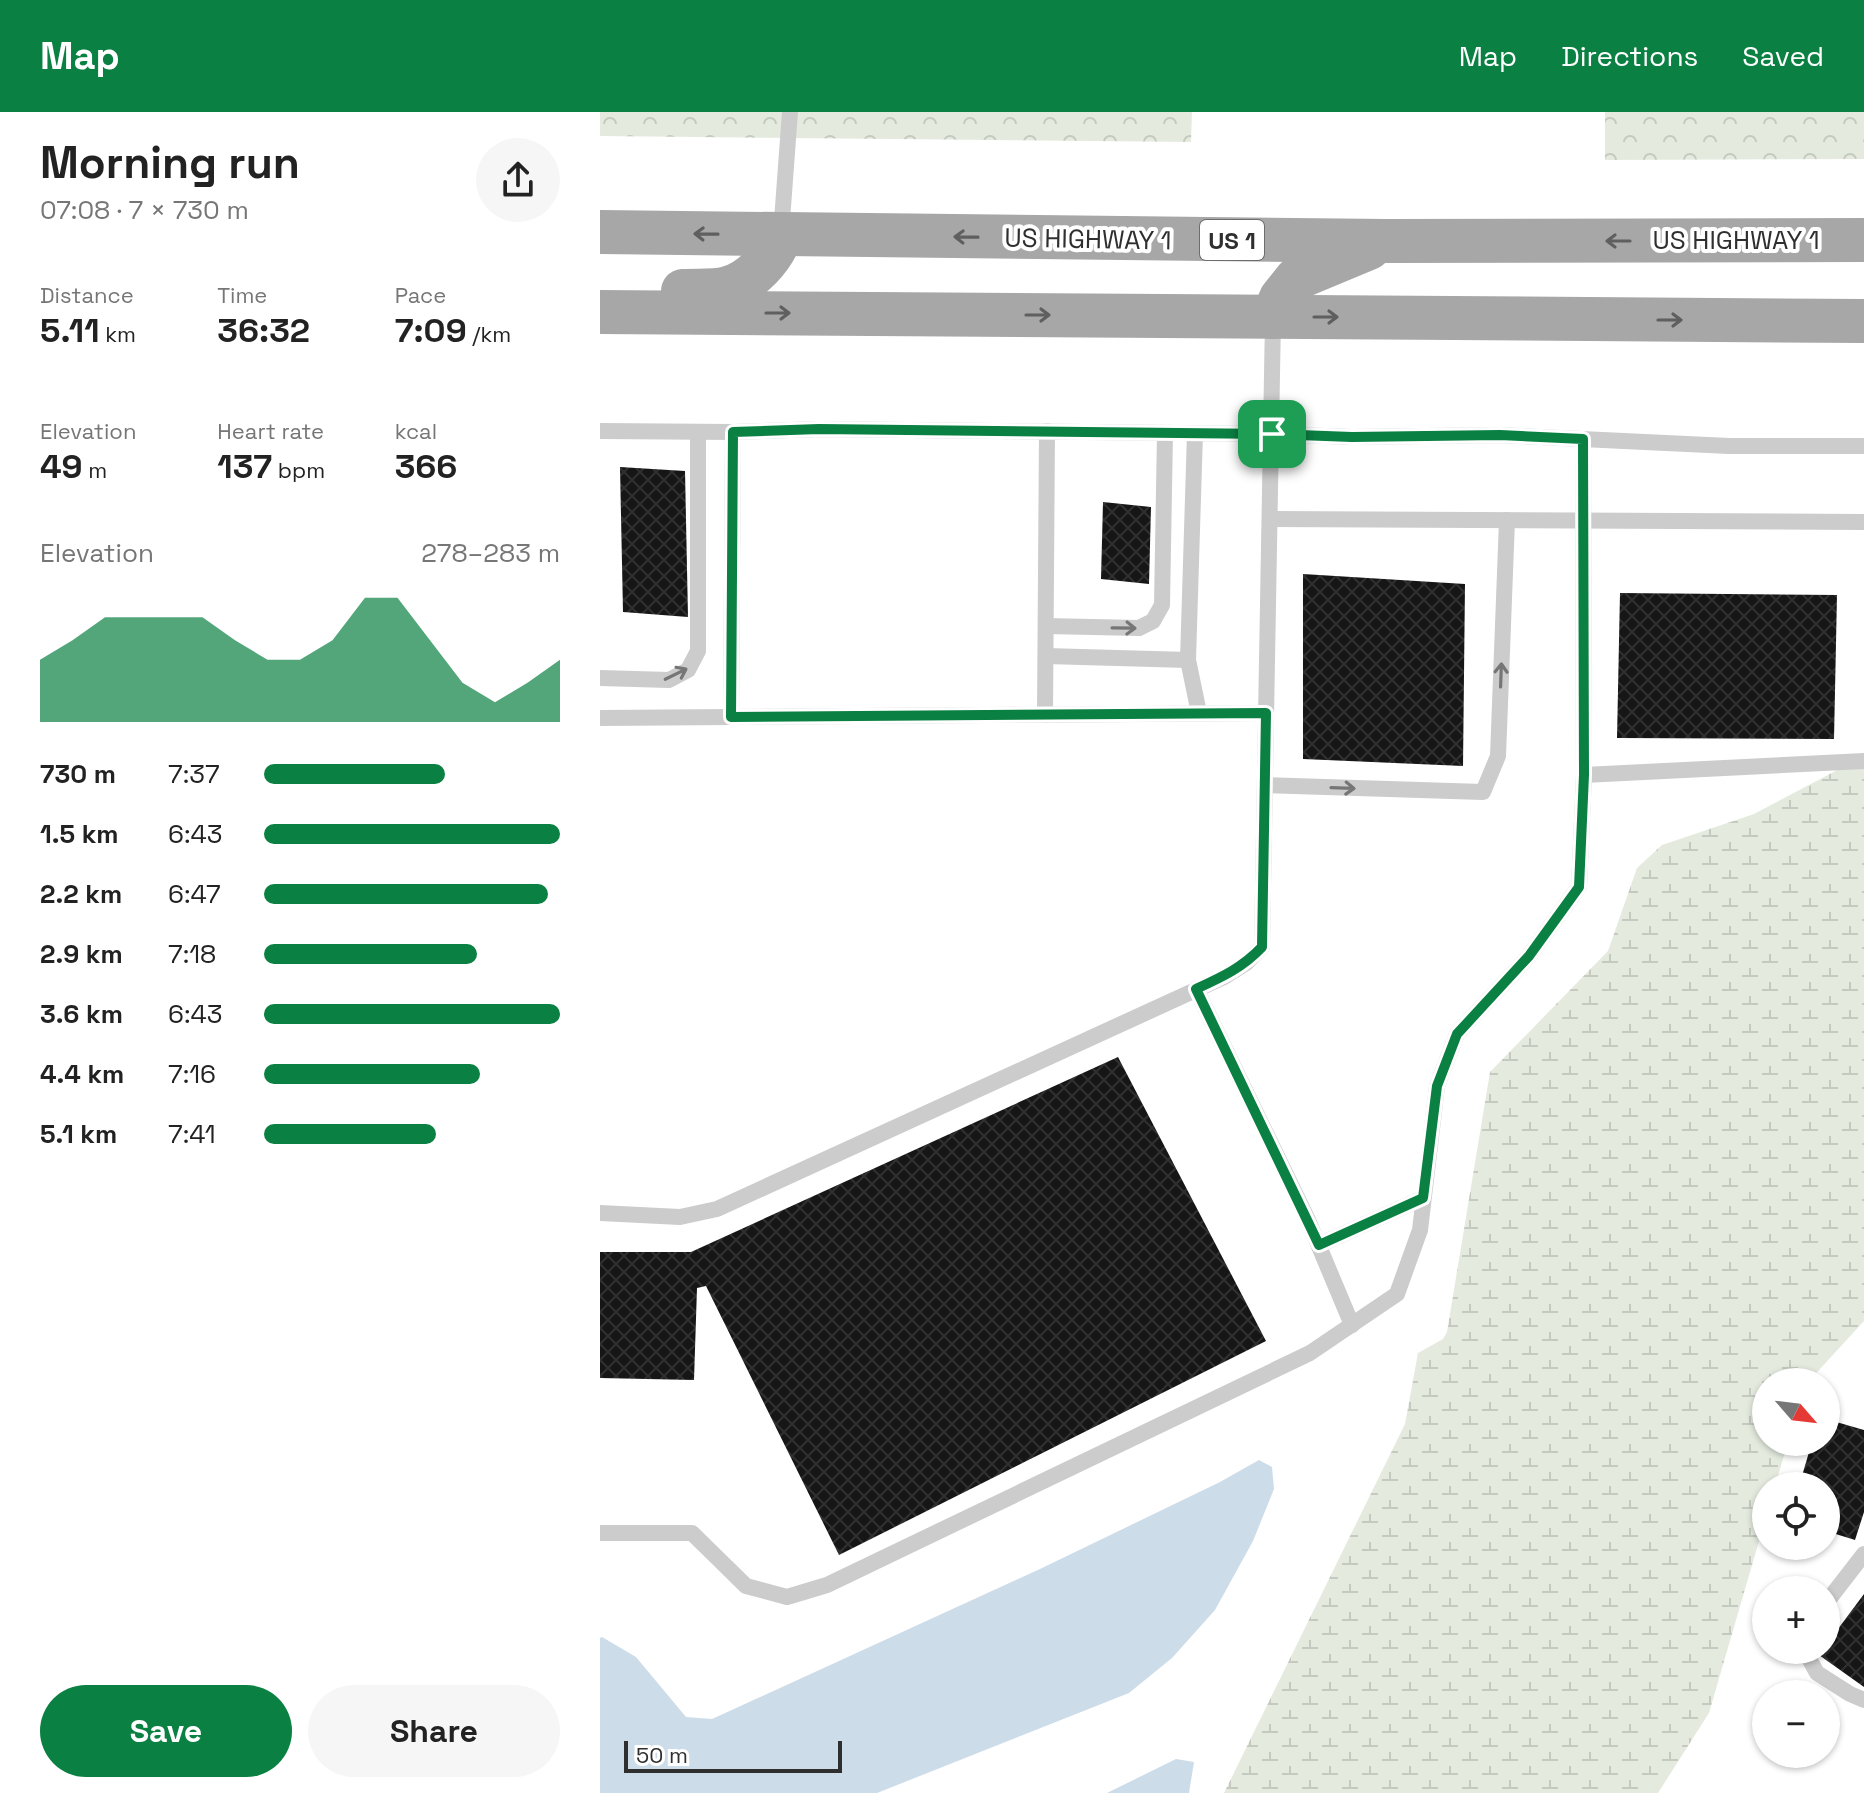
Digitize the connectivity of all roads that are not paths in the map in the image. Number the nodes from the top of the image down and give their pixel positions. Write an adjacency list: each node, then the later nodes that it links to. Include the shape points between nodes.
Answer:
1 (790, 112): 3 (lane)
2 (600, 232): 3 (main road, US HIGHWAY 1 / US 1, one-way to 2)
3 (781, 236): 5 (main road, US HIGHWAY 1 / US 1, one-way to 3); 7 (main road, via 776,250 747,279 728,288 675,292)
4 (1864, 240): 5 (main road, US HIGHWAY 1 / US 1, one-way to 5)
5 (1386, 241): 8 (main road, via 1297,278)
6 (600, 312): 7 (main road)
7 (644, 312): 8 (main road, one-way to 8)
8 (1273, 317): 9 (main road, one-way to 9); 16 (lane)
9 (1864, 321)
10 (600, 431): 12 (lane)
11 (1047, 431): 13 (lane); 14 (lane); 23 (lane)
12 (698, 432): 13 (lane); 26 (lane, one-way to 12, via 669,680 688,670 698,651)
13 (733, 432): 30 (lane)
14 (1165, 433): 15 (lane); 23 (lane, one-way to 14, via 1139,628 1153,621 1162,605)
15 (1195, 433): 16 (lane); 25 (lane)
16 (1272, 434): 17 (lane); 19 (lane)
17 (1583, 439): 18 (lane); 21 (lane)
18 (1864, 446)
19 (1270, 519): 20 (lane); 28 (lane)
20 (1507, 520): 21 (lane); 34 (lane, one-way to 20, via 1483,792 1498,756)
21 (1583, 520): 22 (lane); 33 (lane)
22 (1864, 522)
23 (1046, 626): 24 (lane)
24 (1046, 656): 25 (lane); 29 (lane)
25 (1188, 660): 27 (lane)
26 (600, 678)
27 (1199, 713): 28 (lane); 29 (lane)
28 (1266, 713): 34 (lane)
29 (1045, 715): 30 (lane)
30 (731, 717): 31 (lane)
31 (600, 718)
32 (1864, 761): 33 (lane)
33 (1584, 775): 36 (lane, via 1579,887 1529,956 1457,1034 1437,1086)
34 (1265, 785): 35 (lane, via 1262,947 1246,963)
35 (1196, 989): 37 (lane, via 717,1209 680,1217); 38 (lane)
36 (1423, 1198): 38 (lane); 39 (lane, via 1420,1230 1397,1294)
37 (600, 1213)
38 (1319, 1245): 39 (lane)
39 (1352, 1325): 40 (lane, via 1310,1353 827,1585 787,1597 746,1586 692,1533)
40 (600, 1533)
41 (1864, 1554): 42 (lane)
42 (1840, 1585)
43 (1812, 1664): 44 (lane, via 1817,1673)
44 (1864, 1700)

